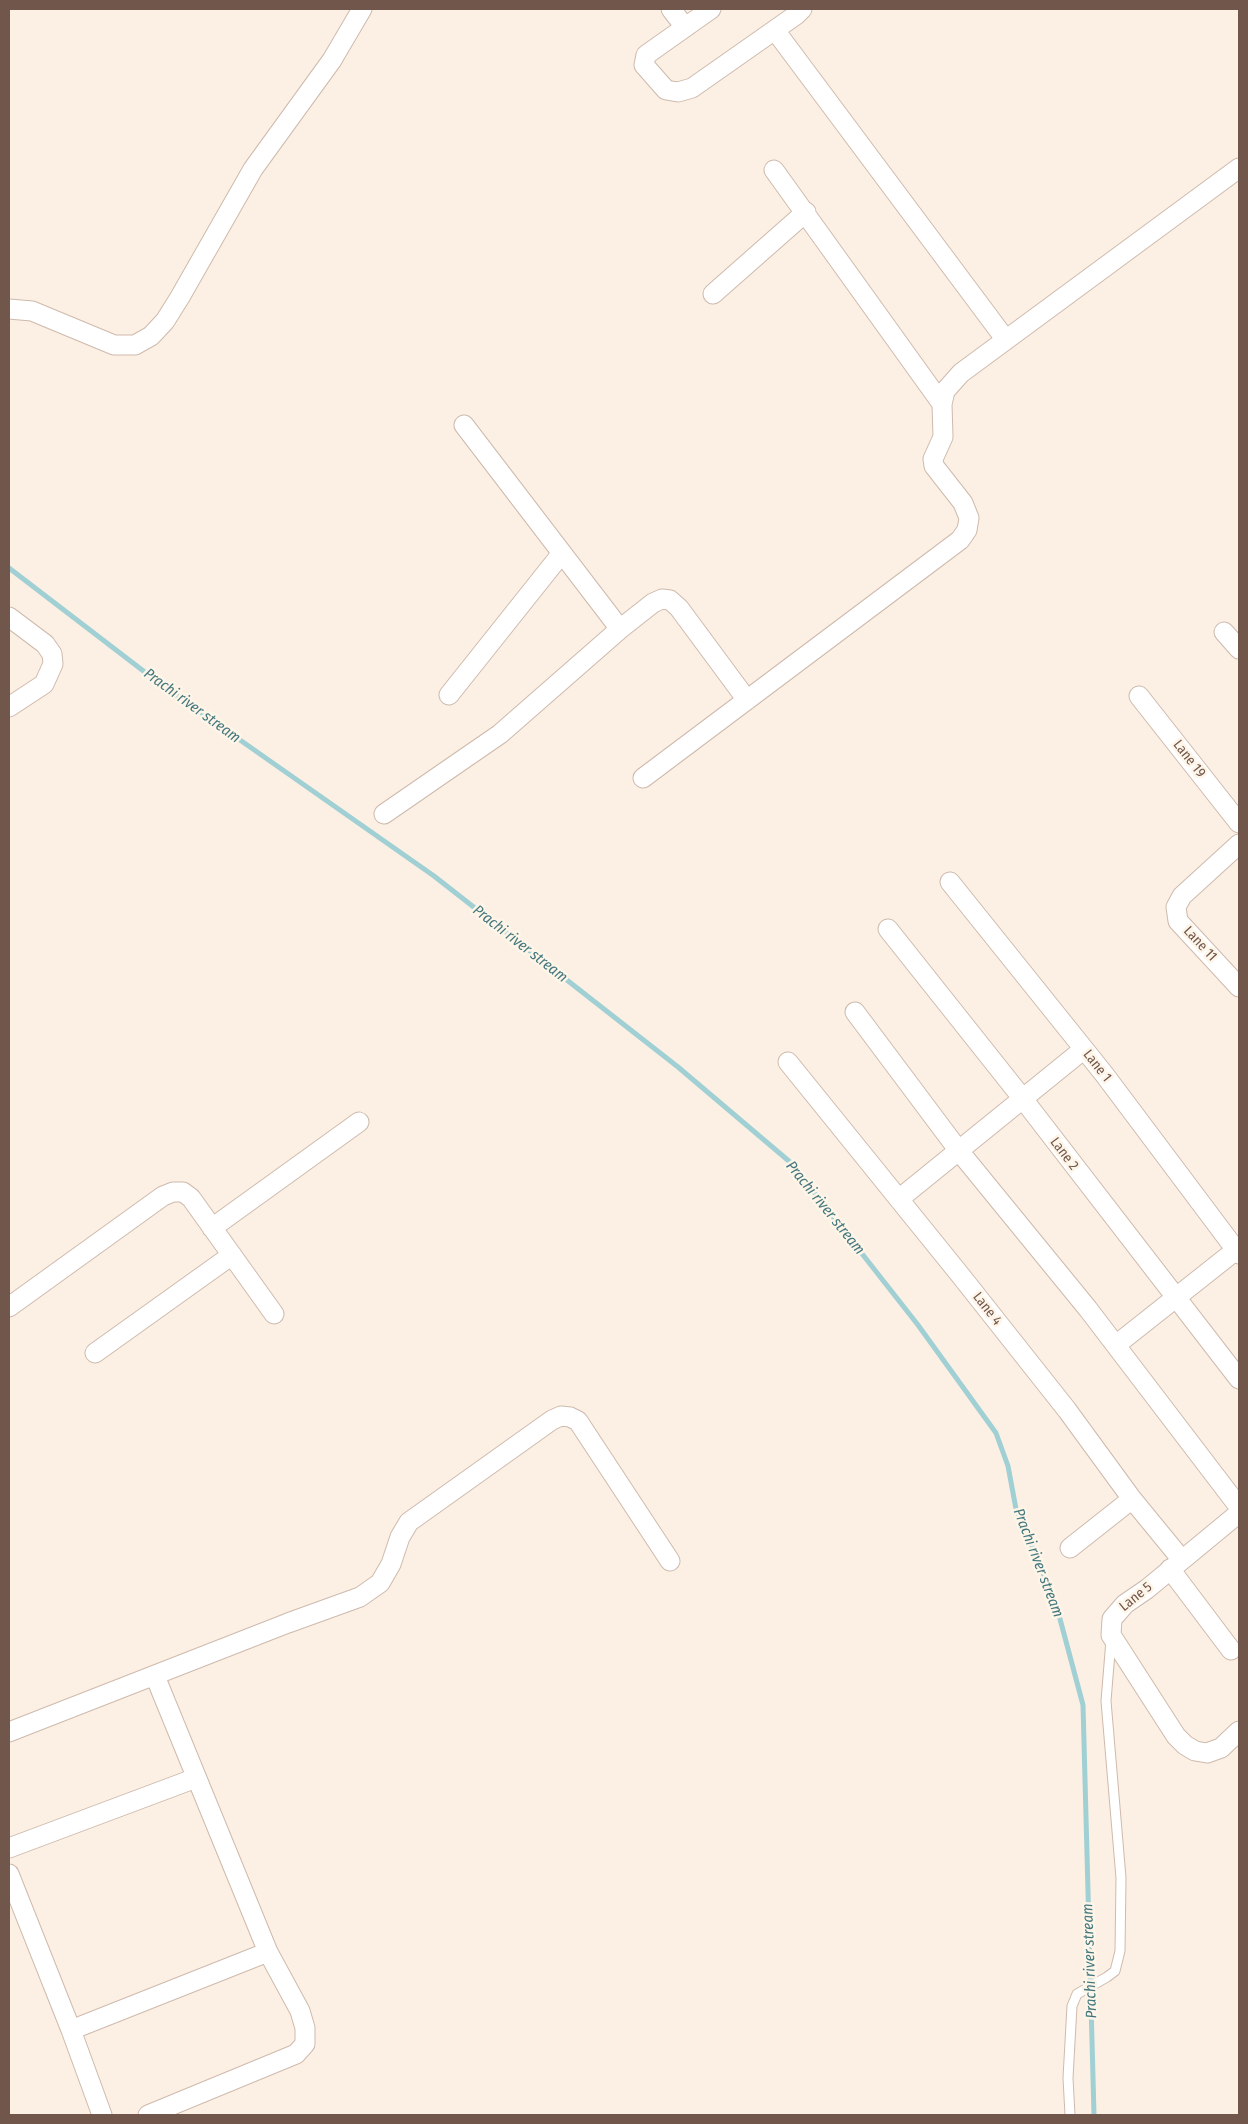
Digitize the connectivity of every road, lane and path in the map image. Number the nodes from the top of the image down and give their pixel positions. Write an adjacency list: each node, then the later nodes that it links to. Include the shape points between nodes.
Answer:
1 (362, 9): 11 (street, via 332,60 253,169 180,297 151,336 135,345 114,345 32,311)
2 (671, 9): 5 (street)
3 (711, 9): 5 (street)
4 (802, 9): 5 (street, via 692,88 678,92 666,90 644,65 646,55)
5 (685, 27)
6 (780, 37): 12 (street)
7 (1239, 168): 12 (street)
8 (774, 170): 9 (street)
9 (806, 212): 10 (street); 13 (street)
10 (713, 294)
11 (9, 309)
12 (1006, 340): 13 (street, via 961,373 945,391)
13 (942, 404): 22 (street, via 944,430 933,459 934,466 963,503 969,518 967,530 960,540)
14 (464, 425): 15 (street)
15 (562, 553): 17 (street); 20 (street)
16 (9, 617): 23 (street, via 45,644 52,654 53,664 44,684)
17 (620, 629): 22 (street, via 653,603 670,600); 25 (street, via 500,734)
18 (1224, 632): 19 (street)
19 (1239, 649)
20 (448, 695)
21 (1139, 696): 26 (street, Lane 19)
22 (747, 700): 24 (street)
23 (9, 707)
24 (643, 778)
25 (384, 814)
26 (1239, 823)
27 (1239, 845): 30 (street, Lane 11, via 1182,896 1176,907 1178,921)
28 (950, 882): 32 (street, Lane 1)
29 (888, 929): 34 (street, Lane 2)
30 (1239, 987)
31 (855, 1012): 36 (street)
32 (1084, 1049): 34 (street); 39 (street, Lane 1)
33 (788, 1062): 37 (street, Lane 4)
34 (1023, 1099): 36 (street); 41 (street, Lane 2)
35 (359, 1122): 38 (street)
36 (959, 1151): 37 (street); 44 (street)
37 (899, 1199): 47 (street, Lane 4, via 1067,1410)
38 (212, 1228): 40 (street); 42 (street, via 191,1198 183,1192 173,1192)
39 (1238, 1252): 41 (street)
40 (232, 1255): 43 (street); 45 (street)
41 (1176, 1298): 44 (street); 46 (street, Lane 2)
42 (9, 1307)
43 (274, 1314)
44 (1116, 1345): 48 (street)
45 (96, 1352)
46 (1239, 1380)
47 (1132, 1499): 50 (street); 52 (street, Lane 4)
48 (1239, 1507)
49 (1239, 1513): 52 (street, Lane 5)
50 (1070, 1548)
51 (670, 1561): 55 (street, via 578,1421 561,1416 409,1522 400,1536 389,1569 371,1590)
52 (1176, 1564): 53 (street, Lane 5, via 1117,1612 1112,1620); 54 (street, Lane 4)
53 (1111, 1635): 56 (street, via 1185,1745 1207,1753 1220,1748); 65 (lane, via 1106,1701 1121,1878 1120,1951 1115,1971 1077,1994 1072,2006 1068,2078)
54 (1231, 1650)
55 (155, 1676): 57 (street); 58 (street)
56 (1239, 1731)
57 (9, 1732)
58 (196, 1778): 59 (street); 61 (street)
59 (9, 1848)
60 (10, 1882): 62 (street)
61 (268, 1952): 62 (street); 64 (street, via 300,2010 306,2028 305,2044 296,2054)
62 (71, 2030): 63 (street)
63 (102, 2115)
64 (148, 2115)
65 (1070, 2115)

